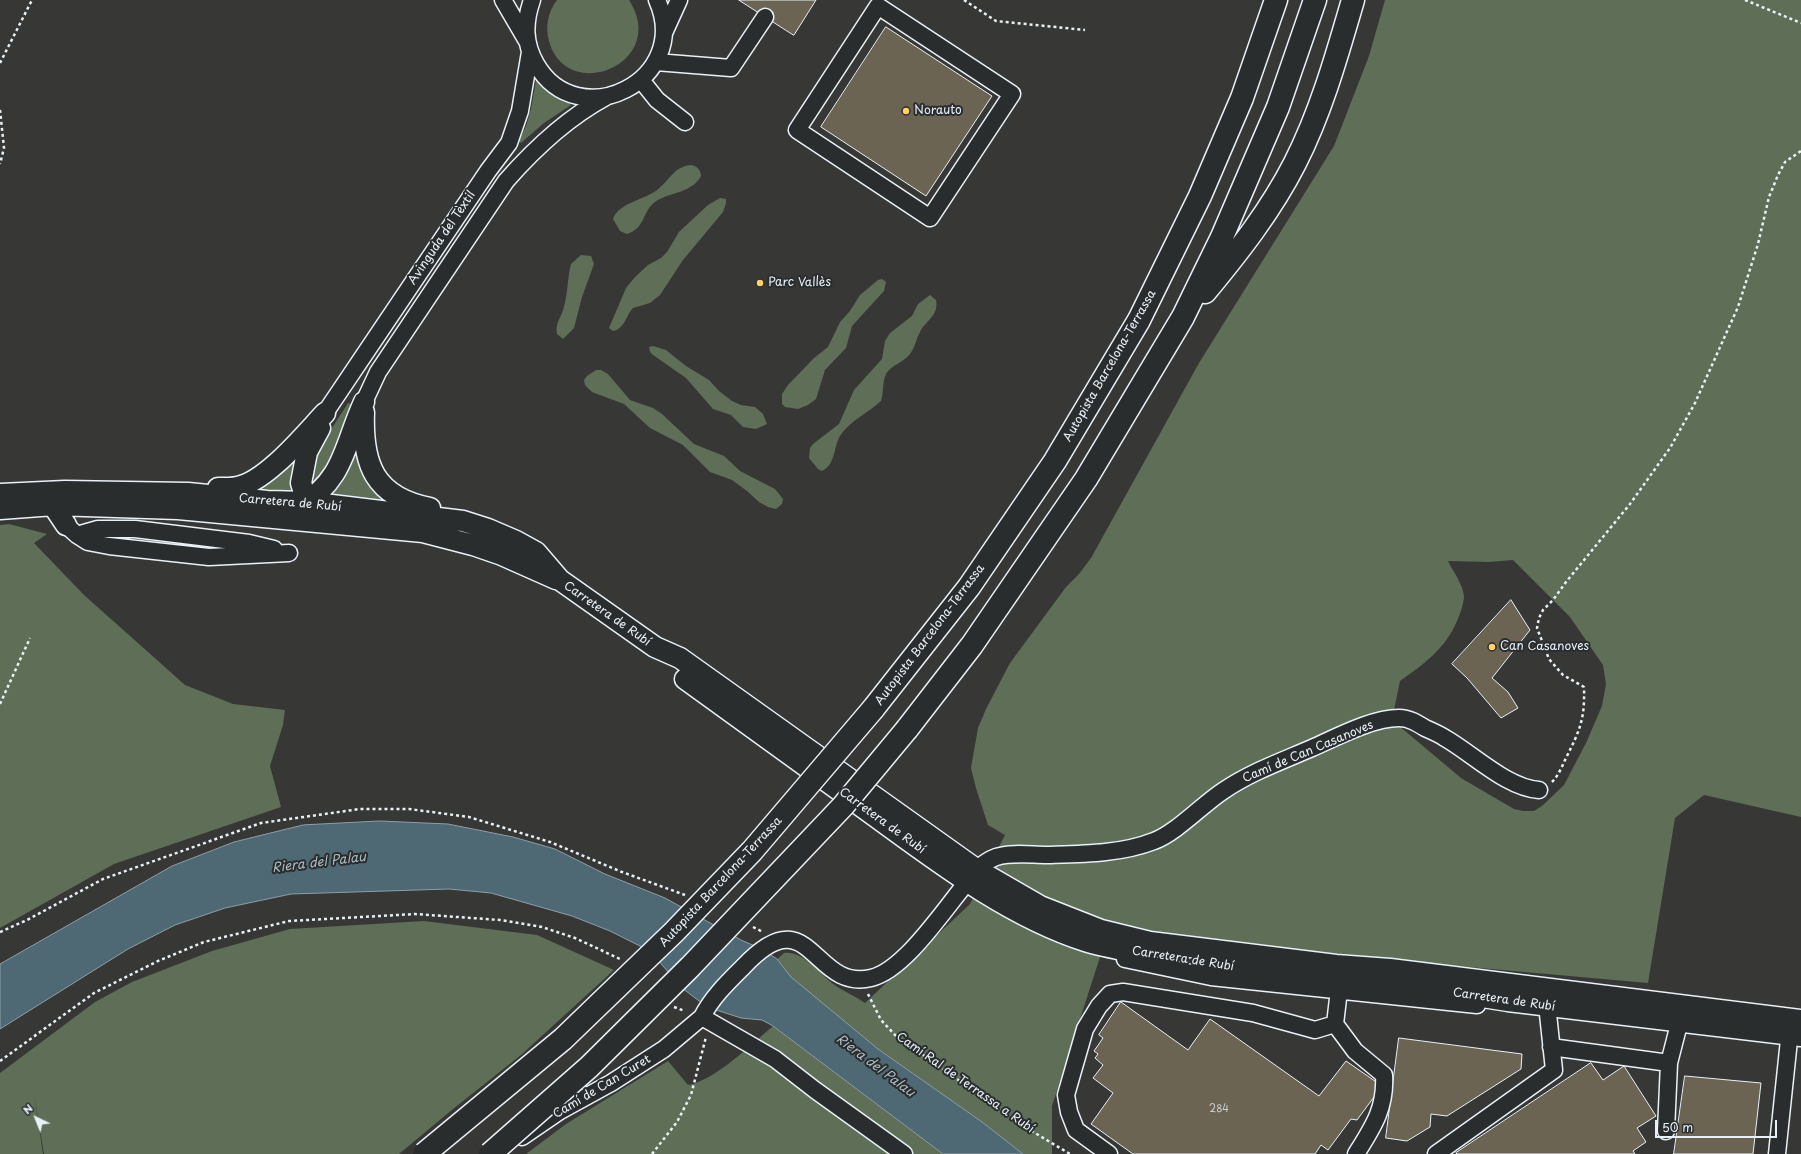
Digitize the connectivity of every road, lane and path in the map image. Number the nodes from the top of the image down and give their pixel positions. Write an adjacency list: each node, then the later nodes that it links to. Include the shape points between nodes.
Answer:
1 (32, 0): 20 (path)
2 (503, 0): 18 (street)
3 (532, 0): 18 (street, Avinguda del Tèxtil, via 526,20)
4 (657, 0): 16 (street, via 662,10)
5 (680, 0): 16 (street)
6 (964, 0): 15 (path, via 996,21)
7 (1276, 0): 63 (highway, Autopista Barcelona-Terrassa, bridge, via 1242,98 1200,196 1139,320 1055,461 969,587 873,710 752,851 674,932 563,1039)
8 (1315, 0): 27 (highway, via 1278,107 1222,237)
9 (1353, 0): 17 (highway)
10 (1365, 0): 17 (highway)
11 (1745, 0): 14 (path)
12 (877, 3): 12 (street, via 1012,94 930,218 797,130)
13 (765, 16): 19 (street, via 731,68)
14 (1801, 23)
15 (1085, 30)
16 (664, 33): 19 (street, via 662,48)
17 (1342, 39): 27 (highway, via 1316,114 1295,163 1241,249)
18 (528, 47): 22 (street, via 542,73 560,88 582,97); 29 (street, Avinguda del Tèxtil, via 520,111 509,143)
19 (656, 62): 21 (street)
20 (0, 63)
21 (641, 80): 22 (street, via 625,91); 24 (street, via 657,100)
22 (606, 97): 28 (street, Avinguda del Tèxtil, via 588,106 552,134 506,181 378,372)
23 (0, 110): 26 (path, via 4,148)
24 (685, 122)
25 (1801, 151): 42 (path, via 1785,162 1778,175 1769,197 1758,244 1738,307 1695,403 1670,448 1630,504 1539,618 1537,628 1549,659 1563,675 1584,687 1584,700 1580,729 1560,772 1548,786)
26 (0, 164)
27 (1183, 317): 64 (highway, bridge, via 1086,479 972,645 907,729 843,806 690,968 589,1067)
28 (364, 402): 32 (main road, via 337,472 329,483); 36 (main road, via 366,453 372,470 381,484 397,497 415,505 442,511)
29 (325, 413): 32 (main road, via 307,452 303,468 301,483); 34 (main road, via 273,466 250,482 237,487 110,482 89,485)
30 (0, 494): 34 (main road, Carretera de Rubí)
31 (0, 501): 34 (main road, via 50,501)
32 (306, 502): 34 (main road, Carretera de Rubí, via 188,493 115,492); 35 (main road, via 289,511 257,509); 36 (main road, Carretera de Rubí); 37 (main road, via 317,511)
33 (0, 509): 34 (main road, Carretera de Rubí)
34 (67, 512): 34 (street, via 98,528 135,529 249,543 289,553 209,557 108,546 88,542); 35 (main road, Carretera de Rubí, via 148,508)
35 (223, 512): 37 (main road, Carretera de Rubí, via 300,522)
36 (463, 521): 38 (main road, Carretera de Rubí, via 502,535 536,552)
37 (360, 525): 38 (main road, Carretera de Rubí, via 443,536 502,555)
38 (560, 580): 40 (main road, Carretera de Rubí)
39 (30, 638): 41 (path)
40 (655, 647): 43 (main road, Carretera de Rubí, via 680,658 889,807 908,827); 43 (main road, Carretera de Rubí, via 671,668 898,833)
41 (0, 704)
42 (1538, 790): 43 (street, Camí de Can Casanoves, via 1524,788 1512,782 1445,737 1407,718 1396,718 1373,723 1339,736 1246,777 1211,799 1173,829 1138,847 998,856 984,863)
43 (972, 875): 48 (main road, Carretera de Rubí, via 1006,905); 50 (street, via 906,955 882,974); 55 (main road, Carretera de Rubí, via 1022,903 1040,906 1101,930 1150,942)
44 (690, 897): 46 (path, via 550,842 468,817 409,809 360,809 261,823 103,879)
45 (752, 926): 47 (path)
46 (0, 932)
47 (780, 940): 50 (street, via 802,944 831,970 846,977); 54 (street, via 755,954 715,996)
48 (1084, 941): 51 (street, via 1107,956 1211,977); 58 (main road, Carretera de Rubí, via 1166,958 1432,989)
49 (625, 963): 60 (path, via 575,938 549,929 500,920 415,914 289,921 204,942 131,974 94,993)
50 (862, 979): 68 (path, Camí Ral de Terrassa a Rubí, via 881,1020 896,1036 1025,1127)
51 (1339, 990): 53 (street); 56 (street)
52 (668, 1002): 54 (path, via 674,1007)
53 (1548, 1014): 57 (street); 59 (street)
54 (706, 1019): 65 (street, Camí de Can Curet, via 611,1083 560,1111); 66 (path, via 691,1095 677,1122); 67 (street, via 775,1059)
55 (1801, 1020)
56 (1335, 1024): 69 (street, via 1315,1030 1253,1013 1123,992 1110,994 1085,1029 1066,1095 1076,1130); 70 (street, via 1355,1051 1384,1075 1385,1087 1379,1117)
57 (1678, 1028): 58 (street); 61 (street)
58 (1797, 1039): 72 (street)
59 (1551, 1047): 61 (street); 71 (street, via 1554,1070)
60 (0, 1061)
61 (1669, 1063): 62 (street)
62 (1666, 1131)
63 (424, 1154)
64 (490, 1154)
65 (501, 1154)
66 (652, 1154)
67 (904, 1154)
68 (1070, 1154)
69 (1109, 1154)
70 (1356, 1154)
71 (1437, 1154)
72 (1777, 1154)

